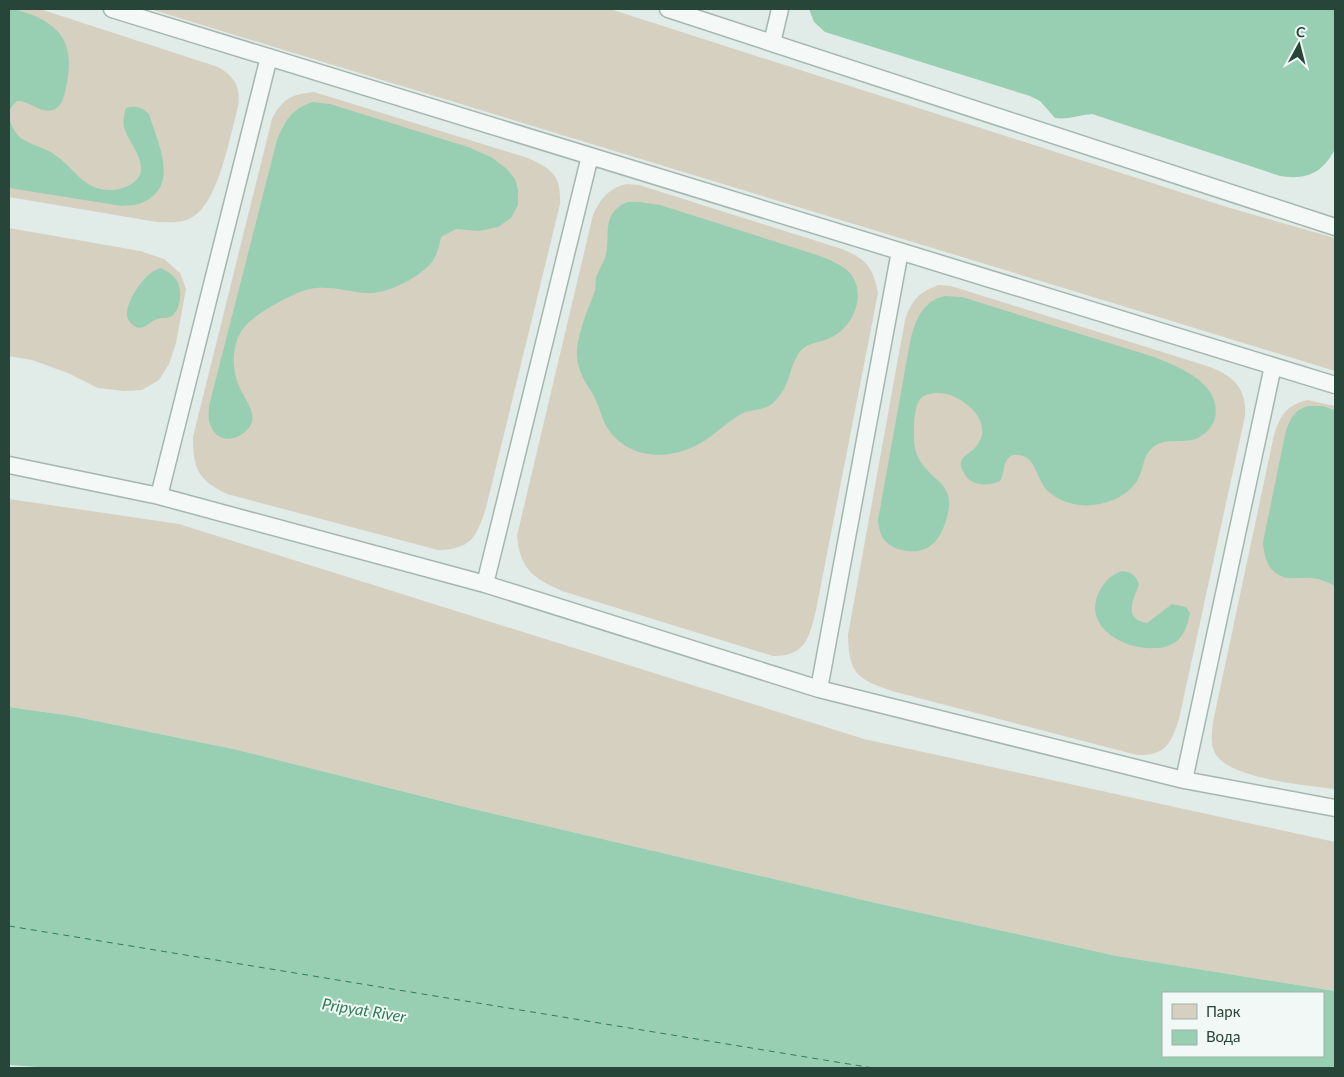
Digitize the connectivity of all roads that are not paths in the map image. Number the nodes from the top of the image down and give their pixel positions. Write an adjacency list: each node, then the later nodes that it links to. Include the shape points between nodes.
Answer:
1 (112, 9): 5 (lane)
2 (668, 9): 4 (lane)
3 (780, 9): 4 (lane)
4 (772, 43): 7 (lane)
5 (269, 57): 6 (lane); 12 (lane)
6 (590, 156): 8 (lane); 13 (lane)
7 (1335, 227)
8 (900, 251): 9 (lane); 14 (lane)
9 (1274, 366): 10 (lane); 15 (lane)
10 (1335, 385)
11 (9, 465): 12 (lane)
12 (159, 496): 13 (lane)
13 (485, 584): 14 (lane)
14 (819, 689): 15 (lane)
15 (1184, 780): 16 (lane)
16 (1335, 808)

